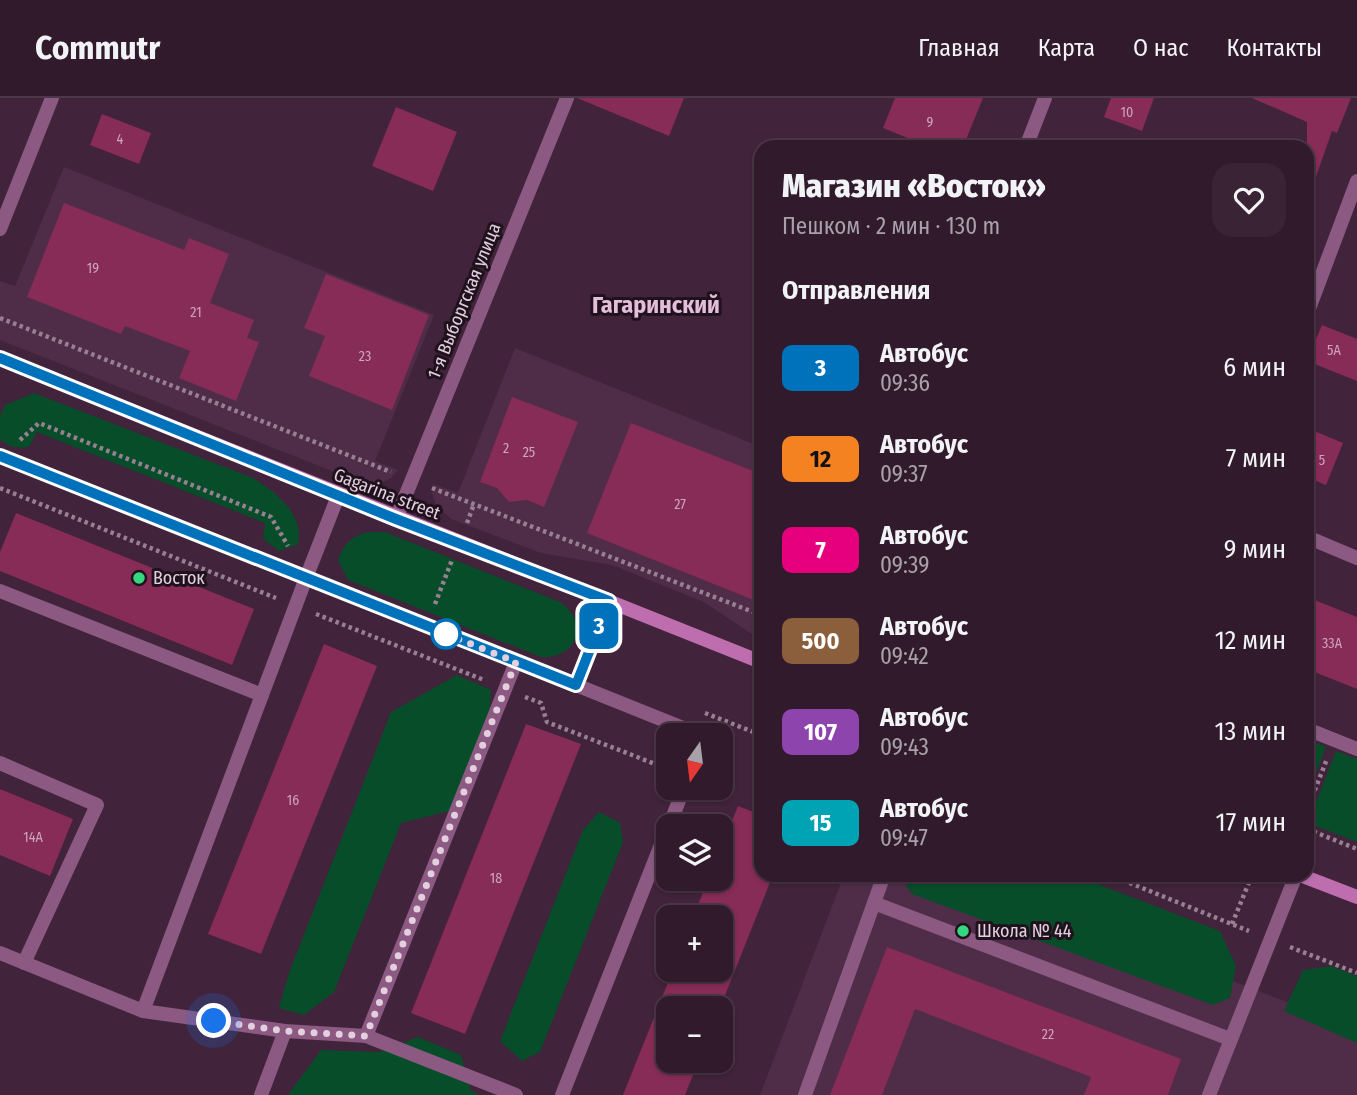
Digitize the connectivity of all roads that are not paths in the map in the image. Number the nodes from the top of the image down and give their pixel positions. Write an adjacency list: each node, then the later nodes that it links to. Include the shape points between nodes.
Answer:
1 (52, 98): 6 (street)
2 (567, 98): 11 (street, 1-я Выборгская улица)
3 (1045, 98): 4 (street)
4 (1029, 140)
5 (1357, 181): 7 (street)
6 (0, 229)
7 (1314, 295)
8 (1, 361): 10 (main road, Gagarina street)
9 (0, 456): 14 (street)
10 (338, 496): 11 (main road, Gagarina street); 14 (street)
11 (396, 519): 16 (main road, Gagarina street)
12 (1314, 540): 13 (street)
13 (1357, 558)
14 (306, 578): 18 (street); 20 (street)
15 (0, 591): 20 (street)
16 (609, 601): 17 (main road, Gagarina street); 19 (street)
17 (754, 659)
18 (516, 662): 19 (street); 35 (street)
19 (576, 685): 21 (street)
20 (262, 695): 33 (street)
21 (671, 723)
22 (1314, 732): 23 (street)
23 (1357, 749)
24 (0, 763): 32 (street, via 97,805)
25 (656, 860): 39 (street)
26 (1314, 881): 29 (main road)
27 (882, 882): 30 (street)
28 (1295, 882): 36 (street)
29 (1357, 897)
30 (874, 903): 36 (street); 40 (street)
31 (0, 953): 32 (street)
32 (23, 963): 33 (street)
33 (143, 1010): 34 (street)
34 (285, 1031): 35 (street); 37 (street)
35 (366, 1036): 38 (street)
36 (1230, 1039): 41 (street)
37 (261, 1095)
38 (516, 1095)
39 (562, 1095)
40 (805, 1095)
41 (1209, 1095)

